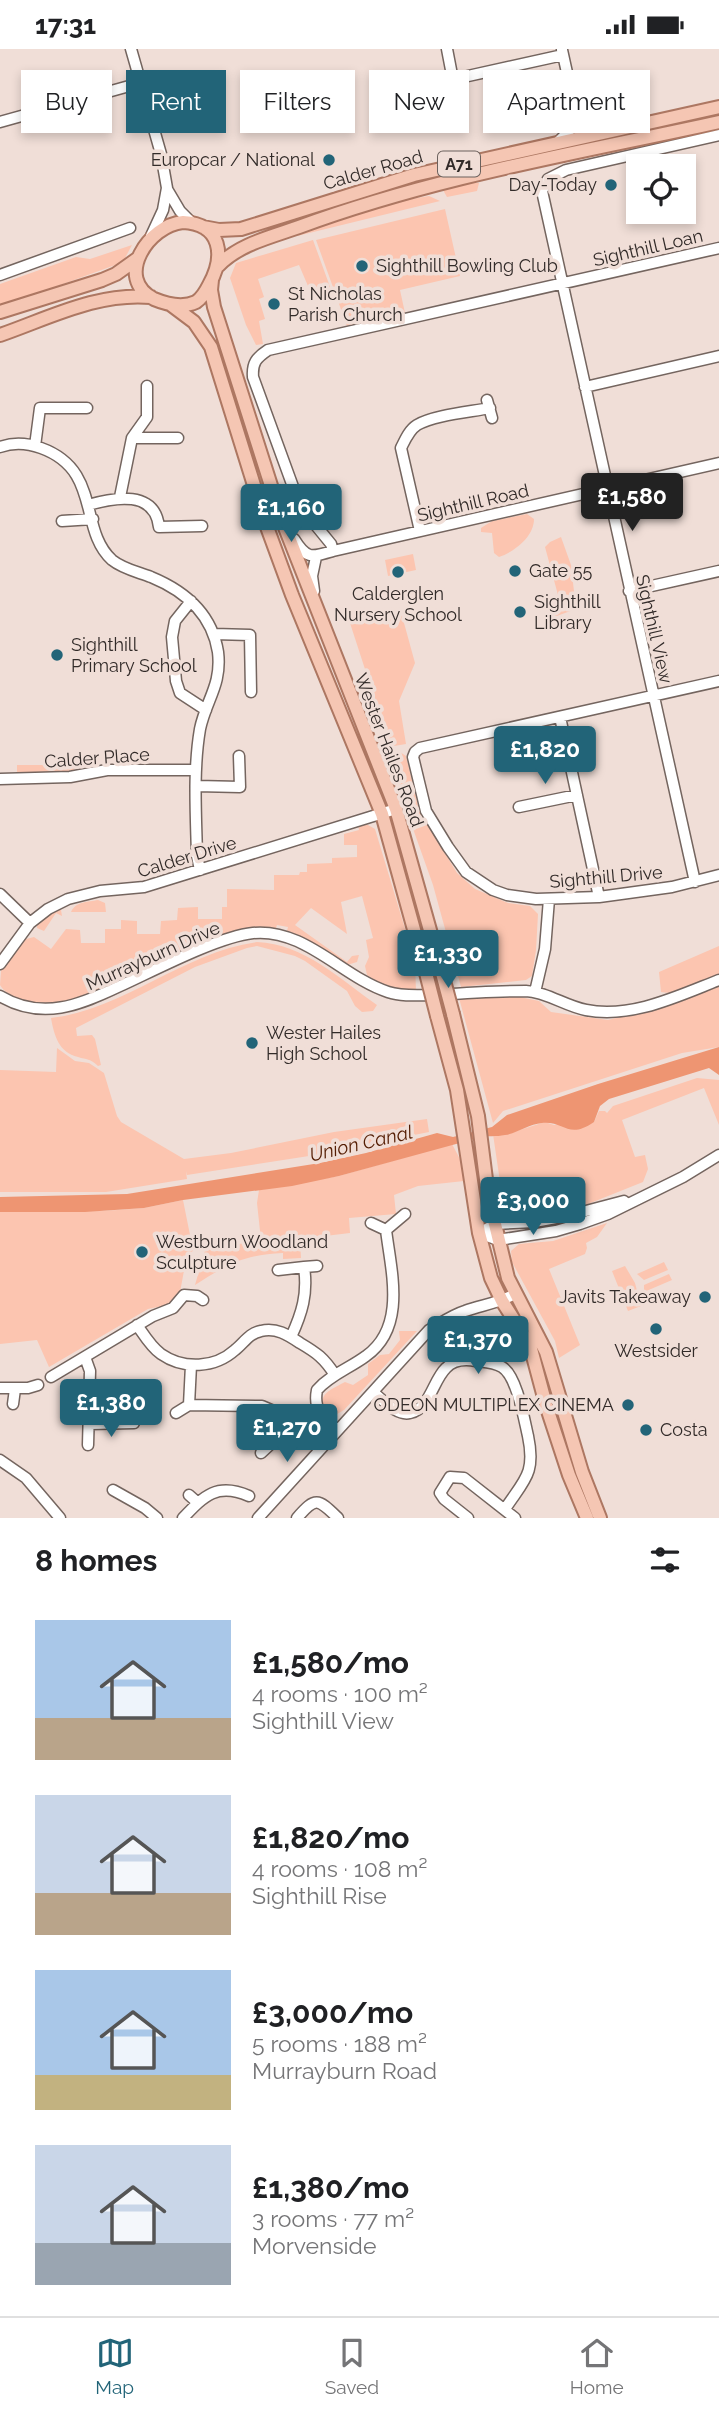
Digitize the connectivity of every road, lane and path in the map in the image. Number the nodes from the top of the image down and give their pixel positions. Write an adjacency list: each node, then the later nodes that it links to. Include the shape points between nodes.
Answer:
1 (131, 49): 4 (street)
2 (447, 49): 3 (street, via 452,75 459,79)
3 (563, 52): 5 (street)
4 (137, 70)
5 (567, 70)
6 (126, 86): 9 (street)
7 (719, 107): 8 (main road, Calder Road / A71)
8 (650, 121)
9 (0, 122)
10 (719, 122): 22 (main road, Calder Road / A71, via 405,192 241,249)
11 (155, 133): 16 (street)
12 (567, 133): 15 (street)
13 (595, 133): 15 (main road, Calder Road / A71)
14 (719, 135): 25 (street, Sighthill View, via 566,170 548,179 542,197)
15 (557, 142): 17 (main road, Calder Road / A71, via 402,179 241,229)
16 (167, 188): 17 (street, via 180,211); 19 (street)
17 (197, 225): 19 (main road, A71, via 170,225); 22 (main road, via 215,239)
18 (130, 228): 23 (street)
19 (149, 240): 21 (main road, A71)
20 (719, 248): 25 (street, Sighthill Loan)
21 (137, 259): 26 (main road, via 137,282); 28 (main road, A71, via 103,280)
22 (218, 266): 24 (main road)
23 (0, 275)
24 (212, 280): 27 (main road, via 195,302); 44 (main road, Wester Hailes Road, via 214,307)
25 (561, 284): 32 (street, Sighthill View); 48 (street, Sighthill Loan, via 268,350 257,357 253,377 300,506)
26 (151, 297): 27 (main road); 29 (main road, via 103,299)
27 (170, 304): 67 (main road, Wester Hailes Road, via 194,322 211,347 267,527)
28 (0, 312)
29 (0, 335)
30 (719, 356): 32 (street)
31 (147, 386): 35 (street, via 147,417)
32 (585, 387): 40 (street, Sighthill View)
33 (87, 408): 37 (street, via 40,408)
34 (490, 409): 47 (street, via 432,420 417,425 409,434 401,448)
35 (132, 438): 36 (street); 41 (street)
36 (178, 438)
37 (35, 446): 38 (street); 42 (street, via 67,463)
38 (0, 447)
39 (719, 463): 40 (street, Sighthill Road)
40 (606, 488): 47 (street, Sighthill Road); 51 (street, Sighthill View)
41 (120, 497): 42 (street); 46 (street, via 149,506 158,515 159,527)
42 (88, 505): 43 (street)
43 (93, 519): 45 (street); 52 (street, via 113,560)
44 (282, 520): 49 (street, via 300,549); 53 (main road, Wester Hailes Road)
45 (62, 521)
46 (202, 526)
47 (420, 531): 48 (street, Sighthill Road)
48 (333, 551): 49 (street, Sighthill Road)
49 (316, 557): 53 (street, via 312,576)
50 (719, 571): 51 (street)
51 (629, 591): 57 (street, Sighthill View)
52 (191, 601): 54 (street); 58 (street, via 174,621 176,681 180,693)
53 (317, 613): 66 (main road, Wester Hailes Road)
54 (214, 634): 56 (street, via 250,635); 58 (street, via 219,669)
55 (719, 681): 57 (street)
56 (251, 692)
57 (653, 696): 59 (street); 70 (street, Sighthill View)
58 (206, 710): 61 (street)
59 (560, 717): 64 (street); 73 (street, Sighthill Drive, via 420,748 413,757 426,811 466,872 508,895)
60 (239, 756): 63 (street, via 240,787)
61 (196, 770): 62 (street, Calder Place, via 107,769 70,777); 63 (street)
62 (0, 779)
63 (197, 786): 68 (street)
64 (577, 795): 65 (street); 72 (street)
65 (519, 807)
66 (396, 809): 67 (street, Calder Drive); 83 (main road, Wester Hailes Road, bridge, via 478,1116)
67 (382, 814): 68 (street, Calder Drive); 85 (main road, Wester Hailes Road, bridge, via 457,1090)
68 (200, 870): 74 (street, Calder Drive, via 144,887 68,899)
69 (719, 875): 70 (street, Sighthill Drive)
70 (695, 882): 72 (street, Sighthill Drive)
71 (0, 894): 74 (street)
72 (599, 897): 73 (street, Sighthill Drive)
73 (549, 899): 77 (street)
74 (30, 923): 75 (street, Calder Drive)
75 (0, 964)
76 (719, 980): 77 (street, Murrayburn Drive, via 645,1007 617,1012 571,1007)
77 (535, 992): 78 (street, Murrayburn Drive, via 391,993 289,938 255,933 207,947 72,1007 33,1009)
78 (0, 996)
79 (718, 1158): 80 (street)
80 (639, 1198): 83 (street, via 534,1222); 86 (street, via 580,1224)
81 (405, 1214): 84 (street)
82 (371, 1223): 84 (street)
83 (495, 1224): 85 (street); 86 (main road, Wester Hailes Road)
84 (386, 1230): 97 (street, via 393,1287 391,1321 370,1354)
85 (479, 1233): 86 (street); 92 (main road, Wester Hailes Road)
86 (498, 1240): 90 (main road, Wester Hailes Road)
87 (317, 1266): 88 (street)
88 (304, 1267): 89 (street); 94 (street, via 307,1288)
89 (278, 1270)
90 (515, 1294): 92 (street); 126 (main road, Wester Hailes Road, via 546,1352)
91 (202, 1300): 93 (street, via 184,1295 173,1308)
92 (502, 1301): 102 (street, via 465,1311 429,1331); 125 (main road, Wester Hailes Road, via 530,1345 569,1475)
93 (137, 1325): 95 (street); 96 (street, via 161,1355)
94 (291, 1337): 96 (street, via 263,1330 221,1360); 97 (street, via 324,1358)
95 (85, 1357): 98 (street); 107 (street, via 90,1371)
96 (191, 1365): 104 (street)
97 (335, 1375): 109 (street, via 317,1390 316,1397 320,1414)
98 (51, 1377)
99 (38, 1385): 101 (street)
100 (0, 1388): 101 (street)
101 (15, 1389): 103 (street)
102 (374, 1393): 109 (street); 116 (street, via 394,1409 411,1413 418,1411 441,1373 456,1361 504,1368 514,1384 531,1458 531,1469)
103 (13, 1404)
104 (189, 1405): 105 (street); 108 (street, via 262,1406)
105 (176, 1413)
106 (134, 1423): 107 (street)
107 (89, 1424): 111 (street)
108 (290, 1426): 110 (street); 112 (street)
109 (338, 1430): 120 (street)
110 (302, 1438)
111 (88, 1445)
112 (261, 1453)
113 (0, 1460): 117 (street, via 26,1478)
114 (113, 1490): 118 (street)
115 (249, 1496): 119 (street, via 211,1491 193,1499)
116 (505, 1509): 123 (street, via 464,1478 450,1477 440,1493); 124 (street)
117 (60, 1518)
118 (157, 1518)
119 (183, 1518)
120 (258, 1518)
121 (297, 1518): 122 (street, via 316,1501)
122 (338, 1518)
123 (468, 1518)
124 (515, 1518)
125 (587, 1518)
126 (600, 1518)

